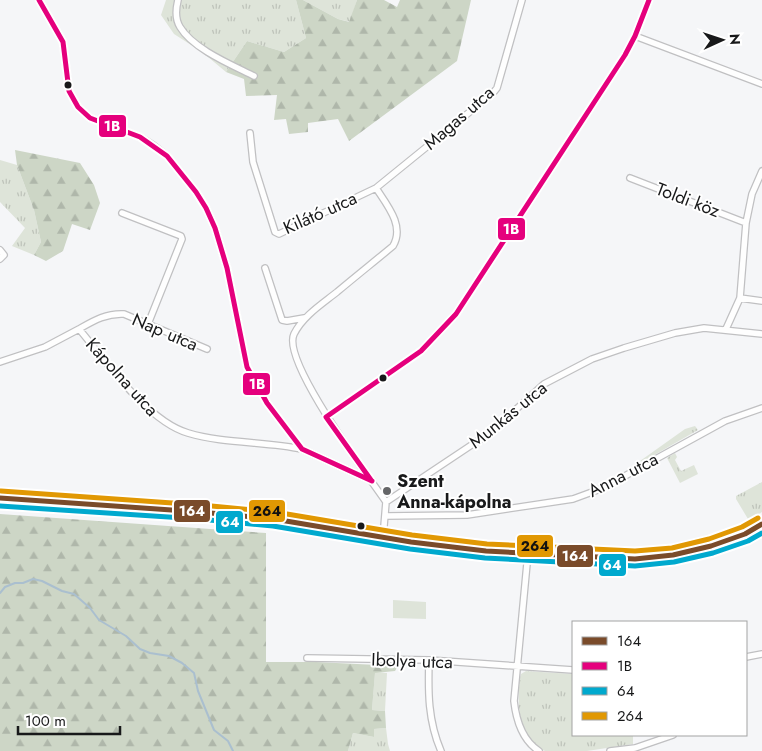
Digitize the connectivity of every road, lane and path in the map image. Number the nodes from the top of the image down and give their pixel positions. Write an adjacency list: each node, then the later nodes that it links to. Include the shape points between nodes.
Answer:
1 (39, 0): 29 (street, via 63,42 69,91 78,107 90,118 140,137 167,156 206,208 227,268 248,367 267,403)
2 (178, 0): 6 (street, via 179,26 186,34 220,60)
3 (522, 0): 11 (street, Magas utca, via 497,88)
4 (649, 0): 5 (street)
5 (635, 36): 7 (street); 28 (street, via 456,314 421,351)
6 (254, 76)
7 (762, 84)
8 (250, 133): 11 (street, Kilátó utca, via 253,162 275,232 279,234)
9 (761, 175): 13 (street, via 752,194)
10 (630, 178): 13 (street, Toldi köz)
11 (376, 188): 20 (street, via 392,214 398,238 393,246)
12 (122, 212): 21 (street, via 182,239)
13 (746, 222): 17 (street)
14 (0, 250): 15 (street, via 4,255)
15 (0, 259)
16 (265, 268): 20 (street, via 282,320)
17 (740, 298): 18 (street); 23 (street)
18 (762, 301)
19 (124, 314): 21 (street, Nap utca); 22 (street, Kápolna utca, via 110,314)
20 (304, 318): 28 (street, via 294,335 294,345 304,375)
21 (148, 324): 25 (street, Nap utca)
22 (79, 329): 26 (street, via 45,347); 29 (street, Kápolna utca, via 165,423 190,434)
23 (726, 329): 24 (street, Munkás utca); 32 (street, Munkás utca, via 704,328 675,333 584,363 544,384 491,432)
24 (762, 334)
25 (207, 349)
26 (0, 362)
27 (762, 408): 33 (street, Anna utca, via 725,421 603,488 573,499 467,514)
28 (326, 418): 30 (street)
29 (302, 449): 30 (street)
30 (372, 481): 32 (street)
31 (0, 498): 35 (main road, via 244,516)
32 (386, 502): 33 (street)
33 (386, 516): 35 (street)
34 (762, 524): 36 (main road, via 712,546 672,556 635,559)
35 (383, 538): 36 (main road, via 455,548)
36 (528, 553): 41 (street)
37 (762, 654): 39 (street)
38 (307, 658): 40 (street, Ibolya utca)
39 (747, 658)
40 (429, 660): 41 (street, Ibolya utca); 44 (street, via 430,719)
41 (517, 667): 42 (street, Ibolya utca); 45 (street, via 516,717 527,738)
42 (572, 670)
43 (670, 736): 46 (street, via 635,748)
44 (441, 751)
45 (539, 751)
46 (610, 751)

